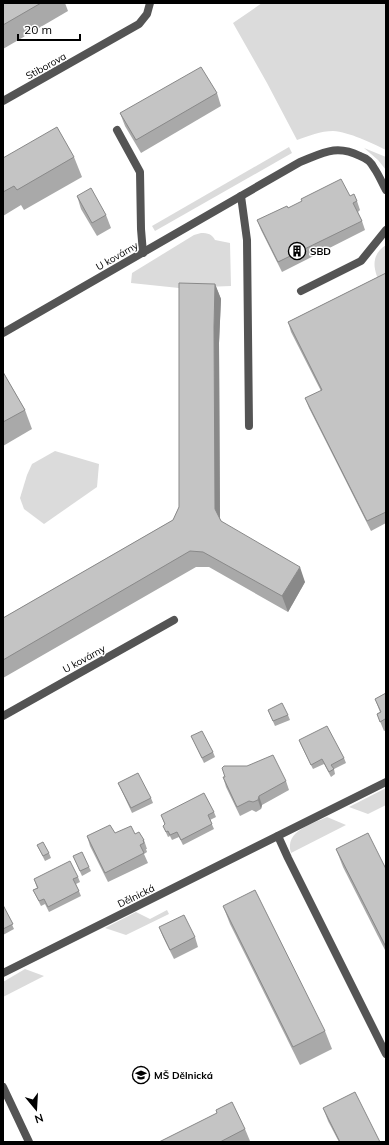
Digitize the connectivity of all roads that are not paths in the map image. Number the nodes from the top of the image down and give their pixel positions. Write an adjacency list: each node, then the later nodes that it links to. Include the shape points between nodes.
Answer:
1 (150, 3): 2 (street, Stiborova, via 147,14 139,24)
2 (3, 101)
3 (117, 130): 7 (street, via 140,172)
4 (386, 190): 5 (street, U kovárny, via 374,167 366,159 343,149 331,150 300,162)
5 (241, 196): 7 (street, U kovárny); 10 (street, via 247,240)
6 (386, 230): 8 (street, via 361,261)
7 (143, 252): 9 (street, U kovárny)
8 (301, 291)
9 (3, 333)
10 (249, 426)
11 (174, 620): 12 (street, U kovárny)
12 (3, 716)
13 (386, 782): 14 (street, Dělnická)
14 (278, 836): 15 (street, Dělnická); 16 (street)
15 (3, 973)
16 (386, 1054)
17 (3, 1088): 18 (street)
18 (29, 1142)

